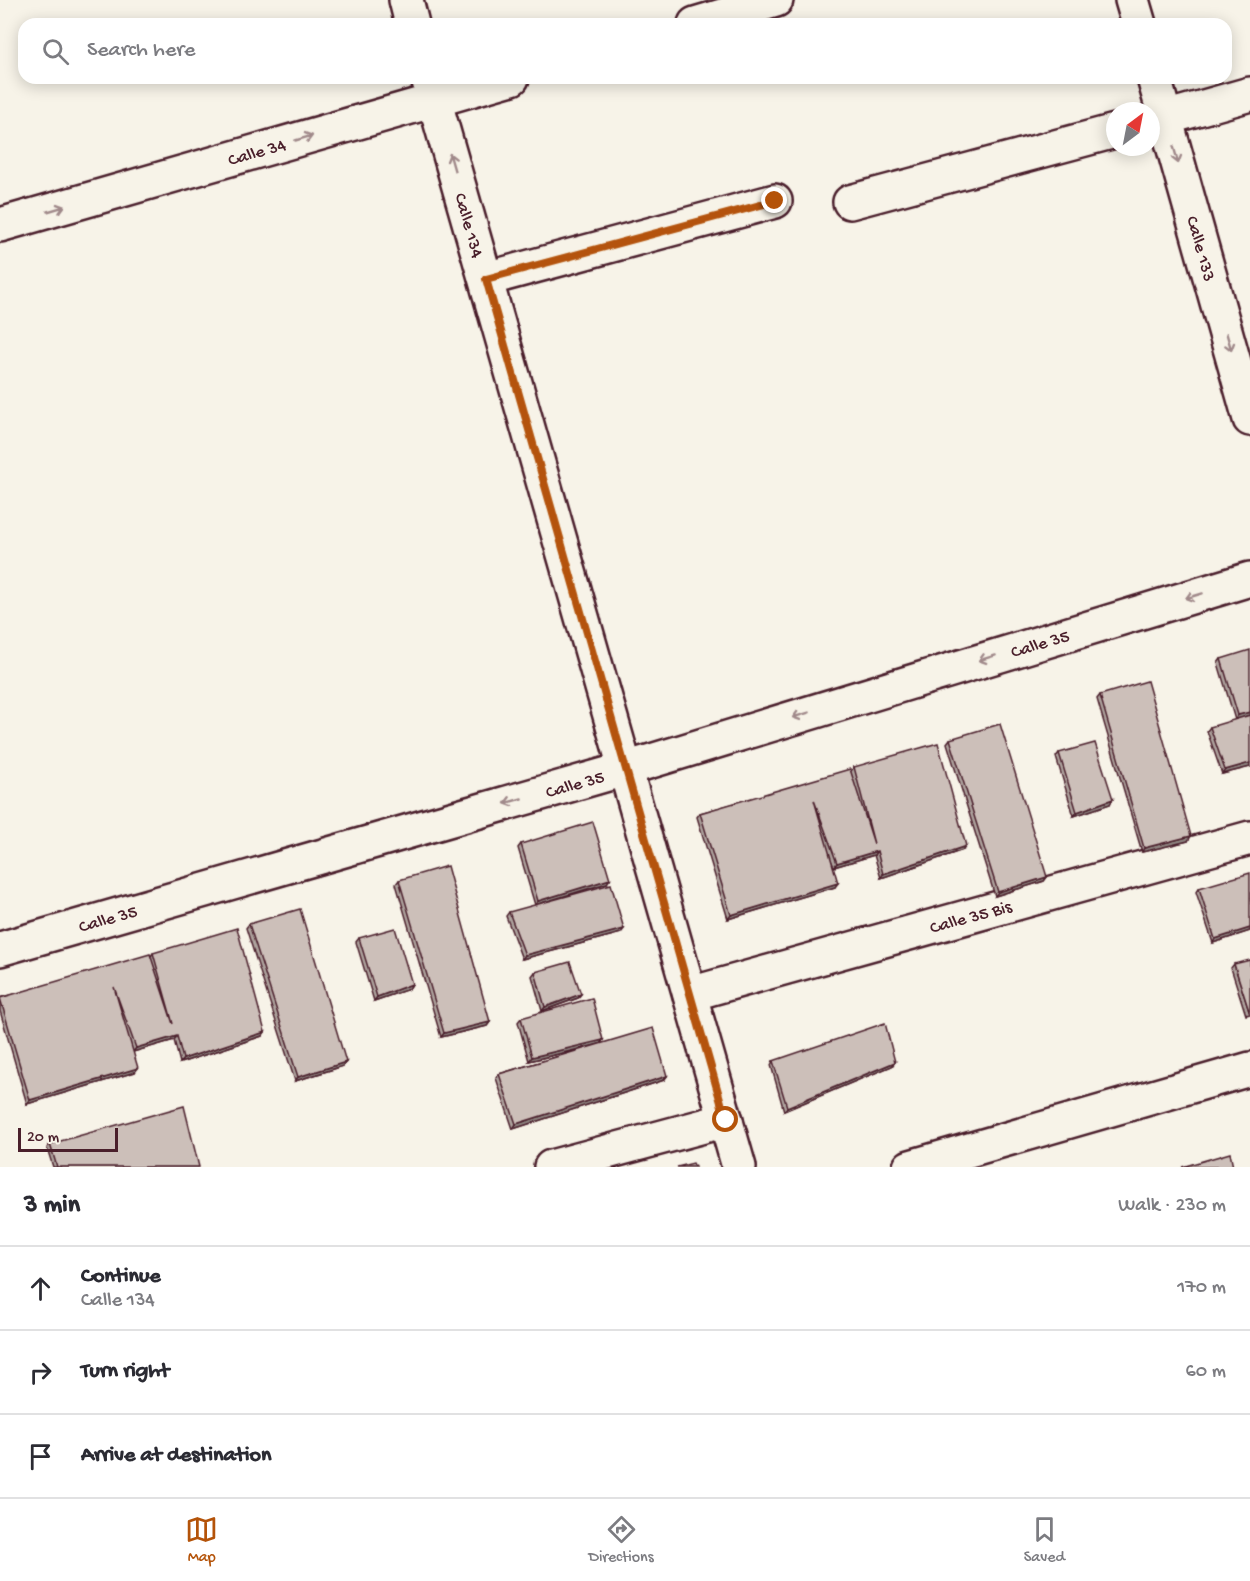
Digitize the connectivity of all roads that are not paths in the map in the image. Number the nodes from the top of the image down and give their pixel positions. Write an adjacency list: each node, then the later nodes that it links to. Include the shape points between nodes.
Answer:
1 (405, 0): 4 (street)
2 (776, 0): 5 (street)
3 (1132, 0): 6 (street)
4 (410, 18)
5 (715, 18)
6 (1137, 18)
7 (472, 84): 9 (street, Calle 34)
8 (1155, 84): 11 (street, Calle 133)
9 (431, 90): 17 (street, Calle 34, one-way to 9); 18 (street, Calle 134, one-way to 9)
10 (1250, 94): 12 (street)
11 (1156, 102)
12 (1160, 119)
13 (1160, 126): 19 (street, Calle 133, one-way to 19)
14 (1106, 133): 16 (street)
15 (775, 201): 18 (street)
16 (850, 202)
17 (0, 225)
18 (486, 279): 21 (street, Calle 134)
19 (1250, 419)
20 (1250, 579): 21 (street, Calle 35, one-way to 21)
21 (625, 769): 23 (street, Calle 35, one-way to 23); 24 (street, Calle 134)
22 (1250, 838): 24 (street, Calle 35 Bis)
23 (0, 949)
24 (690, 994): 26 (street, Calle 134)
25 (1250, 1069): 29 (street)
26 (726, 1120): 27 (street); 28 (street, Calle 134)
27 (551, 1167)
28 (739, 1167)
29 (910, 1167)

